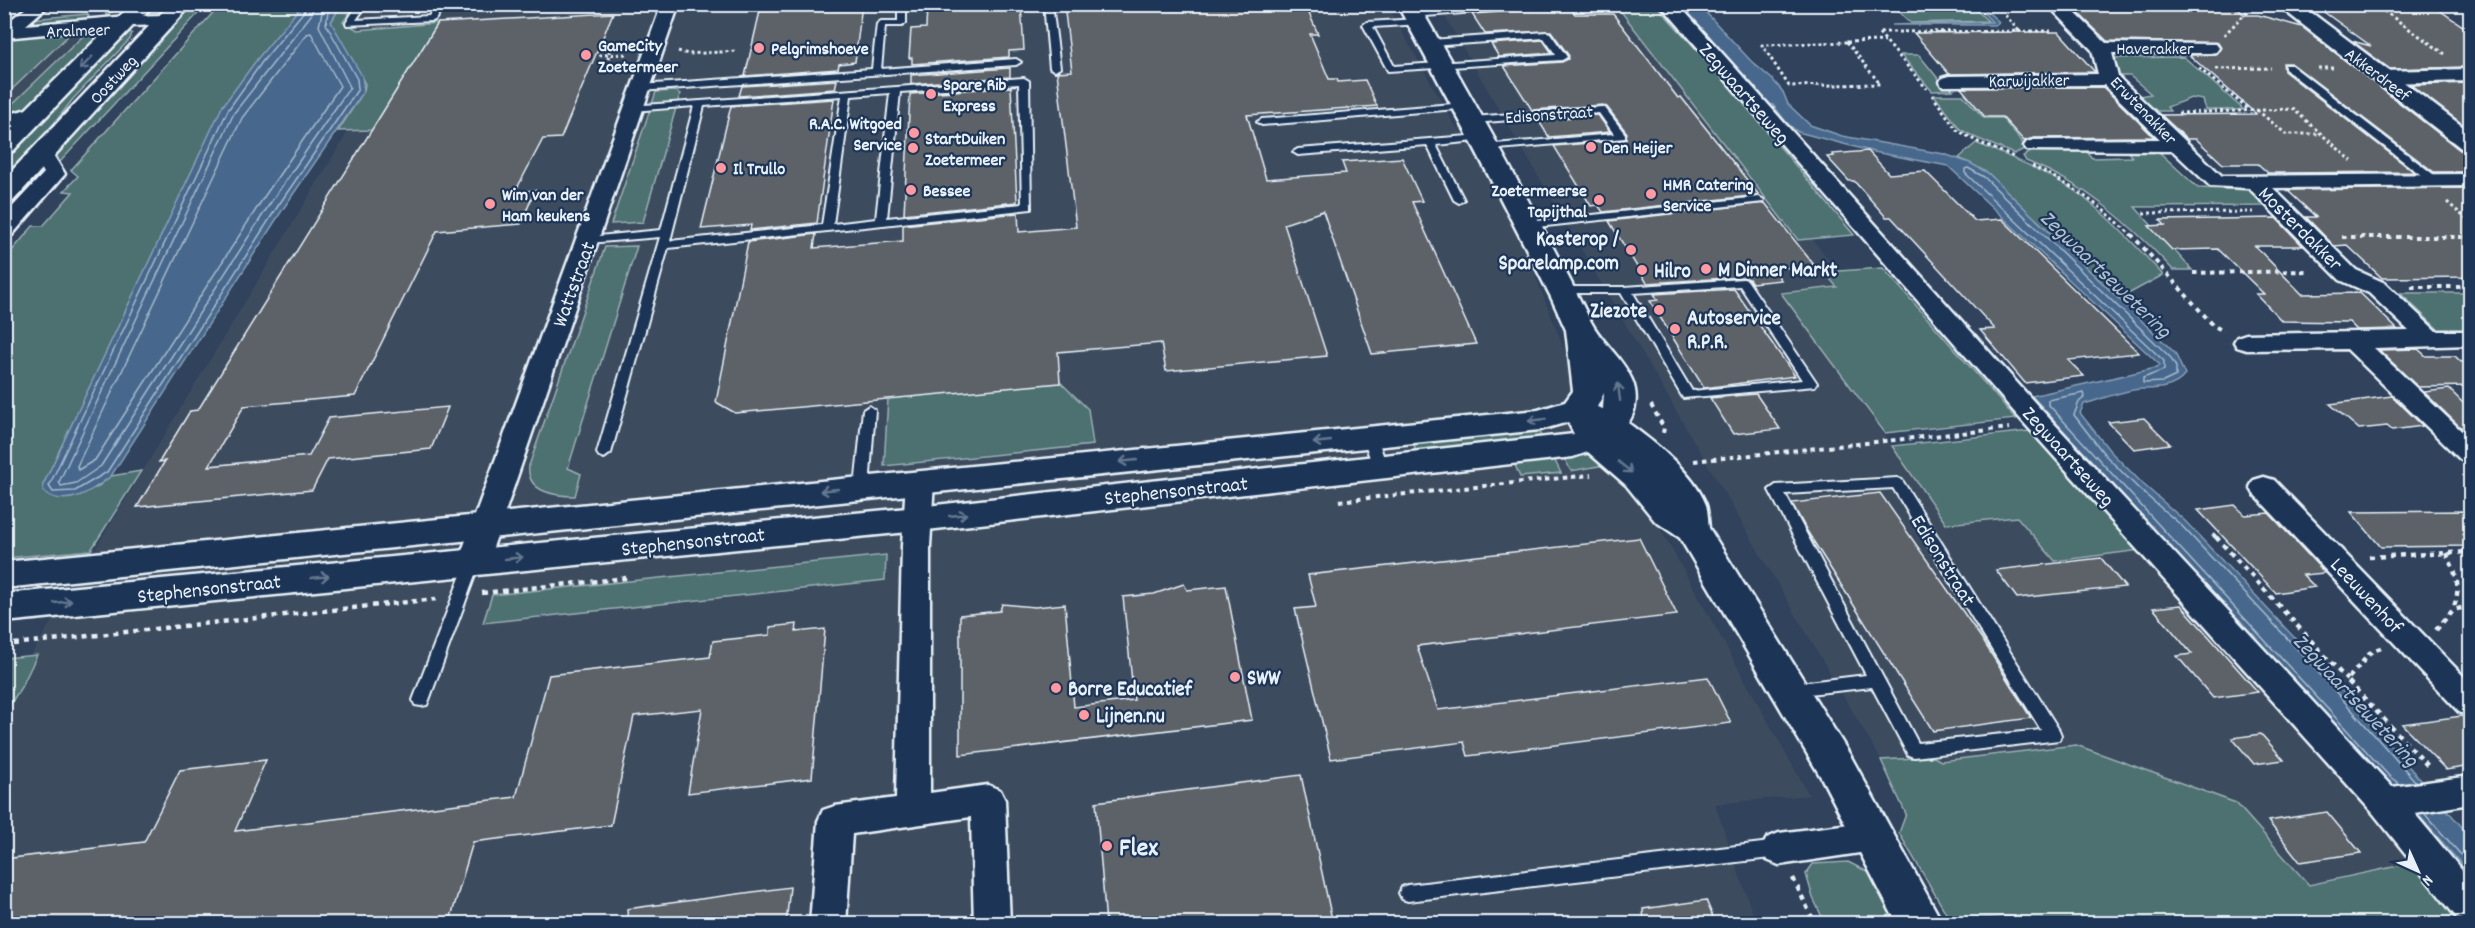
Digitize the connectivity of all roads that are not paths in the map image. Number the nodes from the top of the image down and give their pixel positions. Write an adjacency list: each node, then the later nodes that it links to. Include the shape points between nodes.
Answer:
1 (42, 4): 16 (street)
2 (144, 4): 15 (street, Oostweg)
3 (363, 4): 4 (lane, via 350,23 432,18)
4 (441, 4)
5 (671, 4): 30 (street, Wattstraat)
6 (902, 4): 23 (lane, via 902,23 881,24)
7 (1048, 4): 22 (lane)
8 (1668, 4): 81 (street, Zegwaartseweg, via 2041,425)
9 (2055, 4): 17 (street, Erwtenakker)
10 (2286, 4): 25 (street, Akkerdreef)
11 (1525, 5): 12 (lane)
12 (1458, 7): 14 (lane)
13 (175, 12): 15 (street, Aralmeer); 42 (street, Oostweg)
14 (1417, 21): 20 (street, Edisonstraat); 20 (lane, via 1367,25 1391,69); 20 (lane, via 1547,35 1562,57)
15 (123, 24): 16 (street, Aralmeer, via 46,33); 32 (street, Oostweg, one-way to 32)
16 (6, 32)
17 (2101, 48): 18 (street, Haverakker); 26 (street, Erwtenakker)
18 (2210, 48)
19 (1016, 62): 23 (lane)
20 (1443, 66): 35 (street, Edisonstraat)
21 (2288, 67): 43 (lane)
22 (1055, 68)
23 (876, 72): 30 (lane)
24 (2470, 75): 25 (street)
25 (2383, 77): 37 (street, Akkerdreef)
26 (2109, 79): 27 (street, Karwijakker); 38 (street, Erwtenakker)
27 (1949, 82)
28 (895, 90): 29 (lane); 49 (lane); 49 (lane, via 1024,81 1027,207)
29 (847, 93): 31 (lane); 51 (lane)
30 (636, 98): 31 (lane); 54 (street, Wattstraat)
31 (700, 103): 53 (lane)
32 (40, 111): 34 (street); 39 (street, Oostweg)
33 (1262, 122): 35 (lane)
34 (4, 123)
35 (1477, 128): 35 (lane, Edisonstraat, via 1621,136 1602,110); 36 (lane); 50 (street, Edisonstraat)
36 (1430, 142): 41 (lane); 47 (lane)
37 (2470, 143)
38 (2177, 145): 40 (street); 45 (street, Erwtenakker, via 2217,183)
39 (4, 146)
40 (2034, 146)
41 (1298, 152)
42 (49, 164): 46 (street, Oostweg); 52 (street, Oostweg)
43 (2434, 180): 44 (street, Mosterdakker); 45 (street, Mosterdakker)
44 (2470, 180)
45 (2255, 182): 58 (street, Mosterdakker, via 2348,275 2377,288)
46 (4, 195)
47 (1459, 200)
48 (1759, 200): 50 (lane)
49 (882, 222): 51 (lane)
50 (1528, 225): 55 (street, Edisonstraat)
51 (827, 228): 53 (lane)
52 (4, 230)
53 (665, 239): 54 (lane); 66 (lane)
54 (588, 240): 71 (street, Wattstraat)
55 (1562, 290): 56 (lane); 57 (street, Edisonstraat)
56 (1625, 290): 56 (lane, via 1743,282 1811,383 1688,395)
57 (1580, 329): 62 (street, Edisonstraat, via 1589,391 1586,400); 64 (street, Edisonstraat, one-way to 57, via 1619,409 1621,398 1617,382 1600,353)
58 (2430, 338): 59 (street); 60 (street)
59 (2470, 338)
60 (2353, 341): 61 (street); 67 (street)
61 (2246, 342)
62 (1575, 409): 64 (street); 65 (street, Stephensonstraat, one-way to 65, via 1551,418)
63 (869, 410): 69 (lane)
64 (1602, 432): 65 (street, Stephensonstraat, via 1572,446); 77 (street, via 1668,474 1689,504 1692,529)
65 (1375, 452): 68 (street, Stephensonstraat, one-way to 68); 72 (street, Stephensonstraat, one-way to 65)
66 (604, 453)
67 (2470, 454)
68 (920, 481): 69 (street, Stephensonstraat); 72 (street)
69 (862, 486): 71 (street, Stephensonstraat, one-way to 71)
70 (2264, 487): 79 (street, Leeuwenhof)
71 (485, 526): 73 (street, Wattstraat); 74 (street, Stephensonstraat)
72 (917, 532): 73 (street, Stephensonstraat, one-way to 72); 82 (street)
73 (473, 562): 75 (street, Stephensonstraat, one-way to 73); 78 (lane)
74 (4, 575)
75 (4, 608)
76 (1876, 680): 76 (lane, Edisonstraat, via 1914,750 2053,735 1897,483 1776,490); 77 (lane)
77 (1791, 690): 83 (street)
78 (421, 700)
79 (2470, 703)
80 (2455, 792): 81 (street)
81 (2388, 802): 86 (street, Zegwaartseweg)
82 (913, 810): 87 (street, via 834,821); 88 (street, via 988,800)
83 (1873, 836): 84 (street); 89 (street)
84 (1779, 849): 85 (lane)
85 (1408, 893)
86 (2470, 906)
87 (828, 924)
88 (992, 924)
89 (1921, 924)

